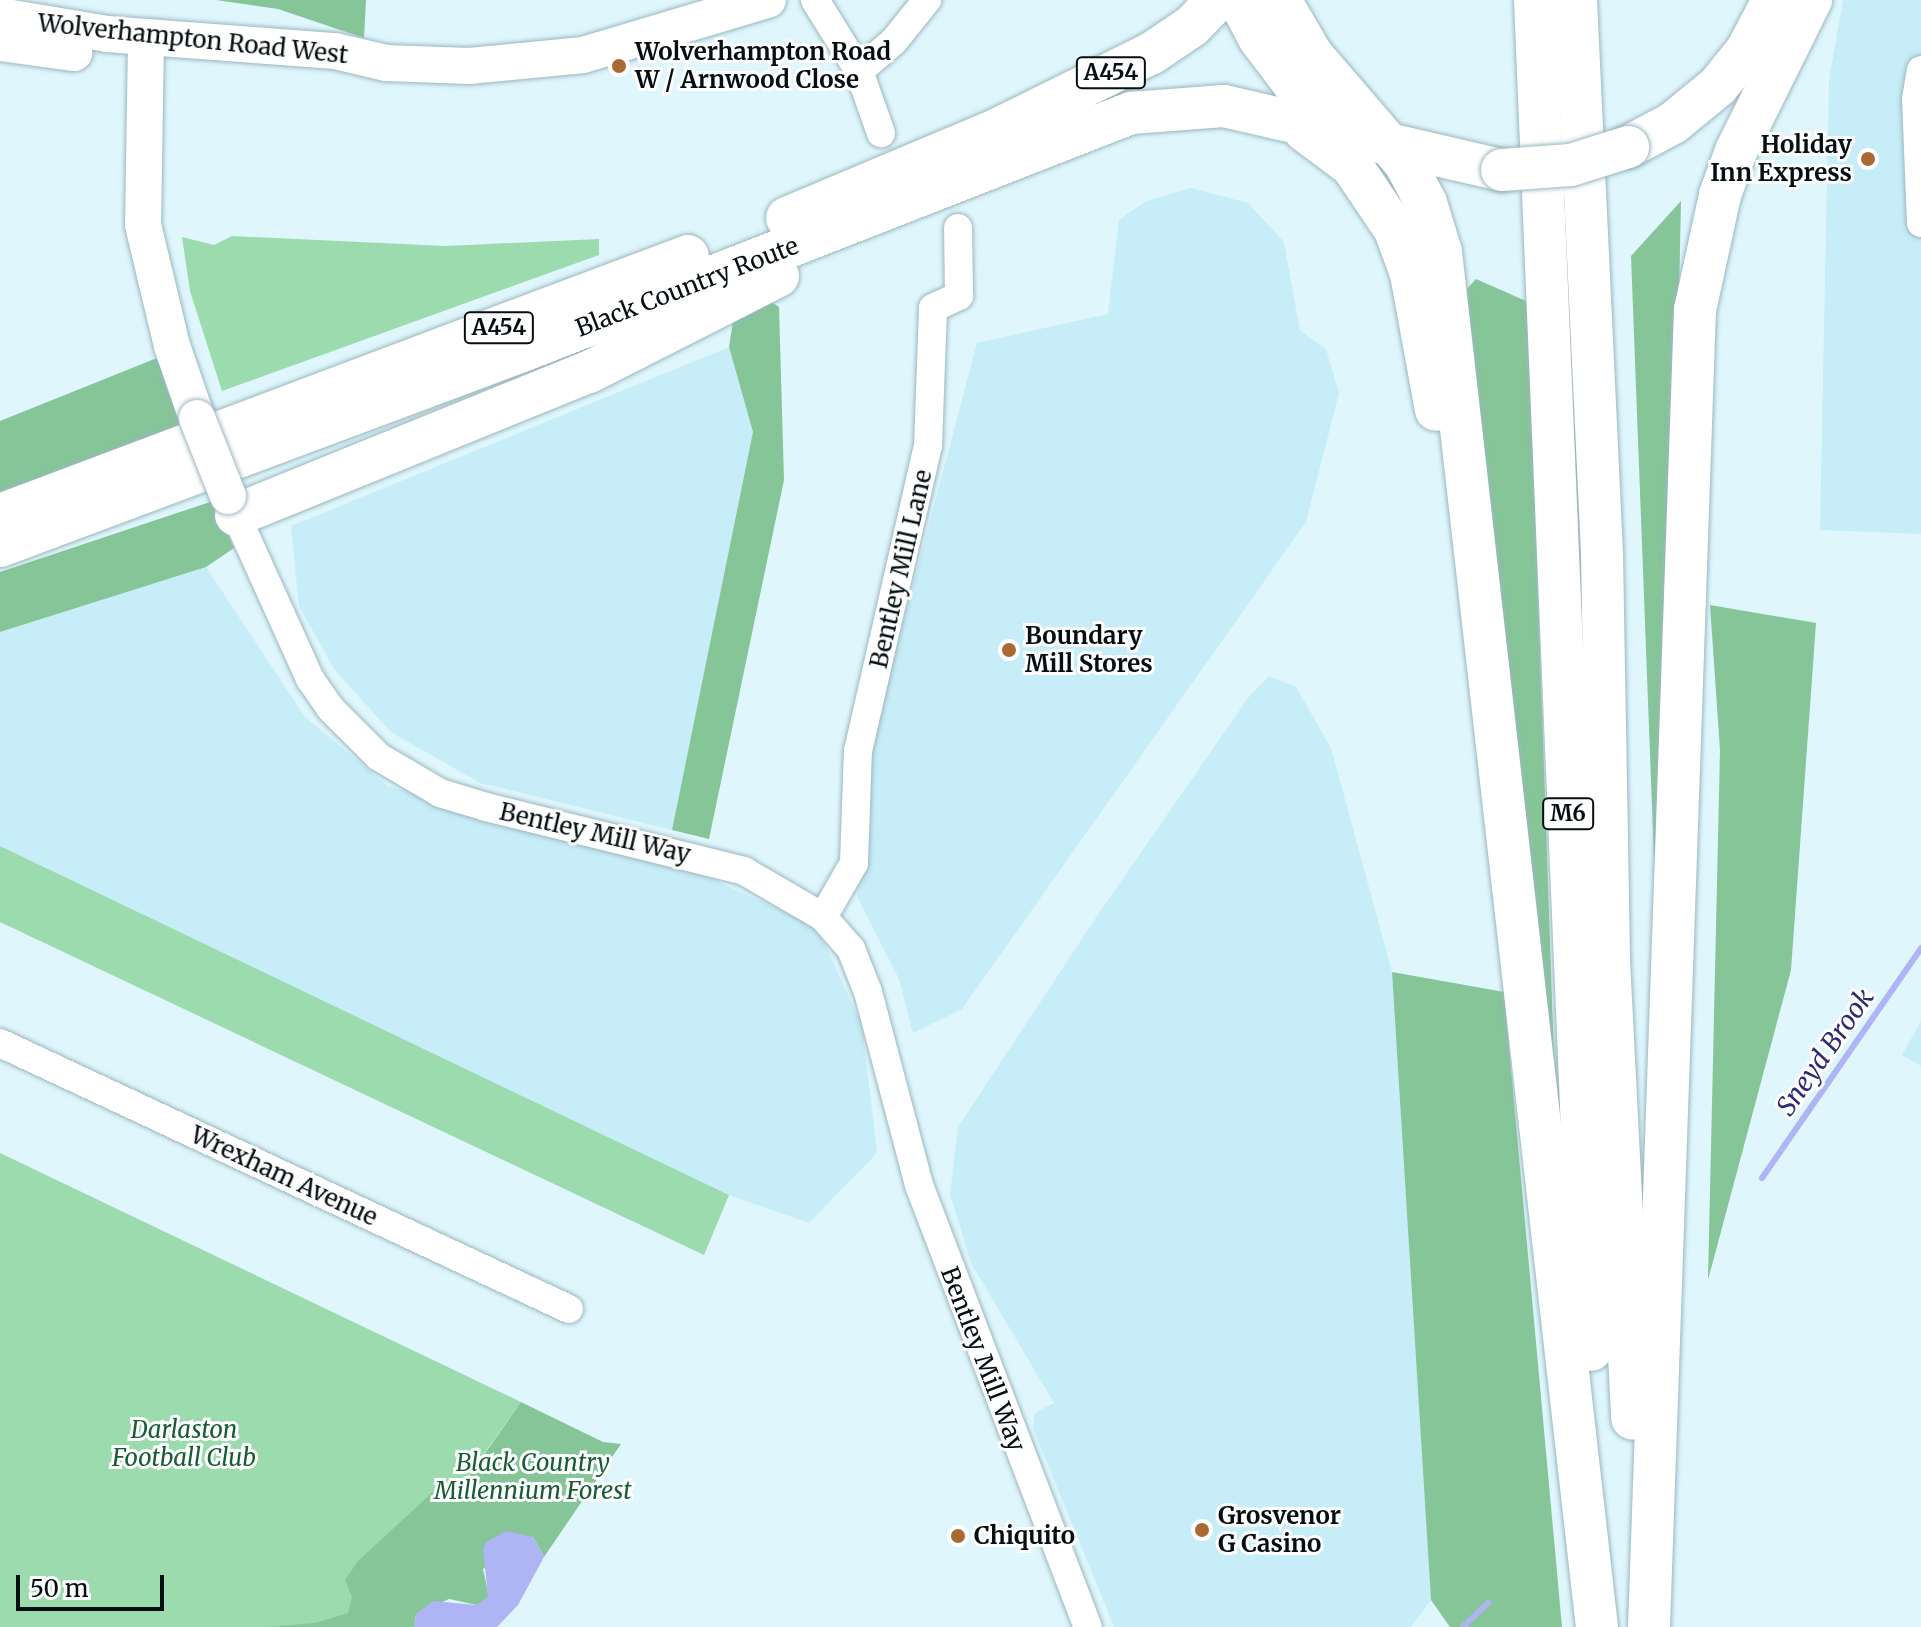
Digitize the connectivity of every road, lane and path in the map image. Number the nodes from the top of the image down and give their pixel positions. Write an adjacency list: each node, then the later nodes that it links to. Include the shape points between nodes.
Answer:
1 (768, 0): 13 (main road, Wolverhampton Road West, via 583,55 481,66 386,63 334,69)
2 (815, 0): 15 (street)
3 (927, 0): 15 (street, via 894,41)
4 (1217, 0): 23 (highway, Black Country Route / A454, via 1159,49 981,137 759,229)
5 (1239, 0): 18 (highway, via 1293,83)
6 (1280, 0): 18 (highway, via 1312,55)
7 (1535, 0): 31 (highway, M6)
8 (1576, 0): 32 (highway, M6, via 1602,554 1609,960)
9 (1773, 0): 18 (highway, A454, bridge, via 1747,50 1718,86 1673,123 1628,147 1571,165 1502,170)
10 (1811, 0): 33 (highway, via 1736,151 1720,195 1695,310)
11 (0, 16): 13 (main road, Wolverhampton Road West)
12 (0, 43): 13 (main road, Wolverhampton Road West)
13 (145, 50): 22 (main road, Bentley Mill Way, bridge, via 142,198 148,255 197,418)
14 (1921, 70): 20 (street, via 1916,99)
15 (859, 71): 17 (street)
16 (1267, 115): 18 (highway, Black Country Route / A454); 19 (highway, Black Country Route / A454, via 1210,106 1141,111); 25 (highway, via 1309,133 1341,155 1382,205 1401,242)
17 (881, 133)
18 (1389, 144): 25 (highway, via 1426,203 1446,276)
19 (963, 179): 22 (highway, via 589,372); 24 (highway, Black Country Route / A454)
20 (1921, 223)
21 (958, 228): 26 (street, Bentley Mill Lane, via 959,296 933,308 928,446 858,751 854,863)
22 (232, 506): 26 (street, Bentley Mill Way, via 310,679 355,736 389,763 440,793 486,807 744,871)
23 (0, 515)
24 (0, 546)
25 (1492, 711): 30 (highway)
26 (823, 917): 29 (street, Bentley Mill Way, via 860,968 919,1185)
27 (0, 1043): 28 (street, Wrexham Avenue)
28 (569, 1309)
29 (1088, 1627)
30 (1597, 1627)
31 (1604, 1627)
32 (1641, 1627)
33 (1649, 1627)

